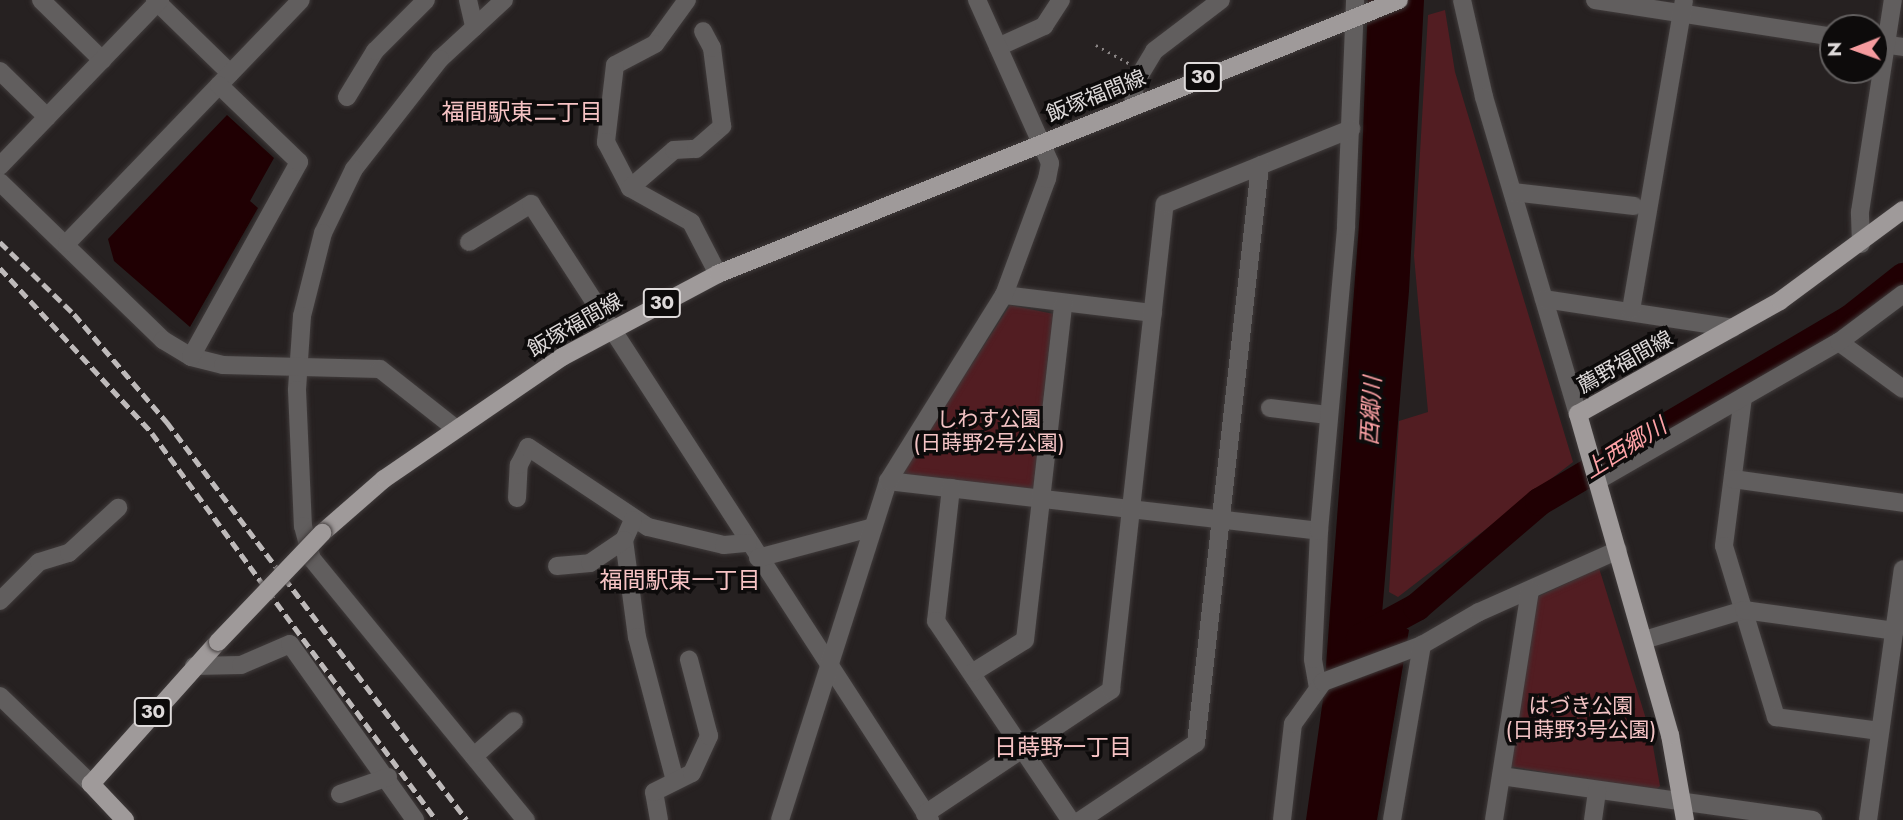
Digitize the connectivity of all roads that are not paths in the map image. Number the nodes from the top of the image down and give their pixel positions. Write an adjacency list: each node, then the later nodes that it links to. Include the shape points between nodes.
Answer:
1 (41, 0): 22 (street)
2 (301, 0): 24 (street)
3 (426, 0): 26 (street, via 375,51)
4 (468, 0): 17 (street)
5 (504, 0): 17 (street)
6 (687, 0): 34 (street, via 654,44 615,65 606,142)
7 (977, 0): 21 (street)
8 (1061, 0): 21 (street, via 1044,26)
9 (1221, 0): 27 (street, via 1154,51 1142,70)
10 (1399, 0): 16 (main road, 飯塚福間線 / 30)
11 (1462, 0): 35 (street)
12 (1595, 0): 15 (street)
13 (1893, 0): 20 (street)
14 (158, 1): 22 (street); 24 (street)
15 (1682, 7): 19 (street); 46 (street)
16 (1358, 9): 27 (main road, 飯塚福間線 / 30); 29 (street)
17 (474, 27): 52 (street, via 440,59 354,169 323,233)
18 (703, 31): 34 (street, via 712,48 722,126 696,149 674,150)
19 (1819, 34)
20 (1889, 36)
21 (998, 47): 30 (street)
22 (102, 60): 28 (street)
23 (0, 71): 28 (street)
24 (225, 79): 39 (street); 51 (street, via 299,162)
25 (1881, 84): 40 (street, via 1860,212)
26 (347, 97)
27 (1133, 106): 30 (main road, 飯塚福間線 / 30)
28 (47, 117): 31 (street)
29 (1351, 129): 32 (street); 57 (street)
30 (1041, 142): 41 (main road, 飯塚福間線 / 30); 43 (street, via 1050,163 1047,179)
31 (0, 166)
32 (1260, 166): 47 (street, via 1165,204); 69 (street)
33 (0, 182): 39 (street)
34 (630, 188): 41 (street, via 691,222)
35 (1513, 192): 36 (street); 44 (street)
36 (1634, 206)
37 (1903, 210): 40 (main road, 薦野福間線)
38 (469, 242): 48 (street, via 531,204)
39 (67, 243): 51 (street, via 163,340)
40 (1861, 244): 49 (main road, 薦野福間線)
41 (718, 274): 48 (main road, 飯塚福間線 / 30)
42 (1903, 294): 50 (street)
43 (1004, 295): 45 (street); 61 (street)
44 (1544, 299): 46 (street); 56 (street)
45 (1063, 304): 47 (street); 64 (street)
46 (1631, 310): 49 (street)
47 (1153, 313): 67 (street)
48 (613, 327): 58 (main road, 飯塚福間線 / 30); 73 (street)
49 (1733, 328): 56 (main road, 薦野福間線)
50 (1839, 342): 53 (street); 54 (street)
51 (191, 357): 52 (street, via 223,365)
52 (296, 365): 58 (street, via 380,369); 93 (street, via 303,526 312,559)
53 (1902, 386)
54 (1743, 397): 59 (street); 60 (street)
55 (1270, 408): 57 (street)
56 (1577, 414): 59 (main road, 薦野福間線)
57 (1327, 415): 71 (street)
58 (455, 428): 85 (main road, 飯塚福間線 / 30, bridge, via 322,533)
59 (1596, 476): 74 (main road, 薦野福間線)
60 (1733, 479): 65 (street); 80 (street, via 1724,546)
61 (888, 481): 62 (street); 70 (street)
62 (951, 488): 64 (street); 87 (street, via 936,621)
63 (517, 498): 68 (street, via 519,465 528,447)
64 (1041, 498): 67 (street); 87 (street, via 1025,640)
65 (1903, 503)
66 (118, 508): 79 (street, via 69,553 39,562)
67 (1131, 509): 69 (street); 92 (street, via 1111,690)
68 (633, 520): 72 (street); 73 (street, via 665,534)
69 (1221, 520): 71 (street); 108 (street, via 1196,743)
70 (870, 528): 75 (street); 86 (street)
71 (1319, 531): 88 (street, via 1313,659)
72 (624, 540): 76 (street, via 590,563); 96 (street, via 650,702)
73 (748, 543): 75 (street)
74 (1618, 550): 78 (street); 82 (main road, 薦野福間線)
75 (758, 558): 86 (street)
76 (557, 566)
77 (1903, 569): 81 (street)
78 (1530, 590): 83 (street); 94 (street)
79 (0, 601)
80 (1744, 610): 81 (street); 82 (street); 91 (street, via 1776,718)
81 (1895, 631): 91 (street)
82 (1644, 639): 100 (main road, 薦野福間線)
83 (1415, 648): 88 (street); 110 (street)
84 (689, 660): 96 (street, via 709,736 692,773)
85 (194, 667): 95 (street, via 233,667 290,644); 97 (main road, 飯塚福間線 / 30)
86 (827, 669): 101 (street); 106 (street)
87 (972, 673): 92 (street)
88 (1320, 685): 109 (street, via 1293,724)
89 (0, 696): 97 (street)
90 (514, 721): 93 (street)
91 (1880, 731): 114 (street)
92 (1022, 749): 101 (street); 107 (street)
93 (474, 755): 104 (street)
94 (1502, 776): 98 (street); 111 (street)
95 (388, 777): 99 (street); 103 (street)
96 (675, 781): 105 (street, via 653,792)
97 (90, 784): 102 (main road)
98 (1597, 790): 100 (street); 112 (street)
99 (341, 794)
100 (1684, 811): 113 (street)
101 (928, 817)
102 (125, 820)
103 (415, 820)
104 (526, 820)
105 (659, 820)
106 (780, 820)
107 (1069, 820)
108 (1081, 820)
109 (1282, 820)
110 (1392, 820)
111 (1494, 820)
112 (1593, 820)
113 (1813, 820)
114 (1868, 820)

